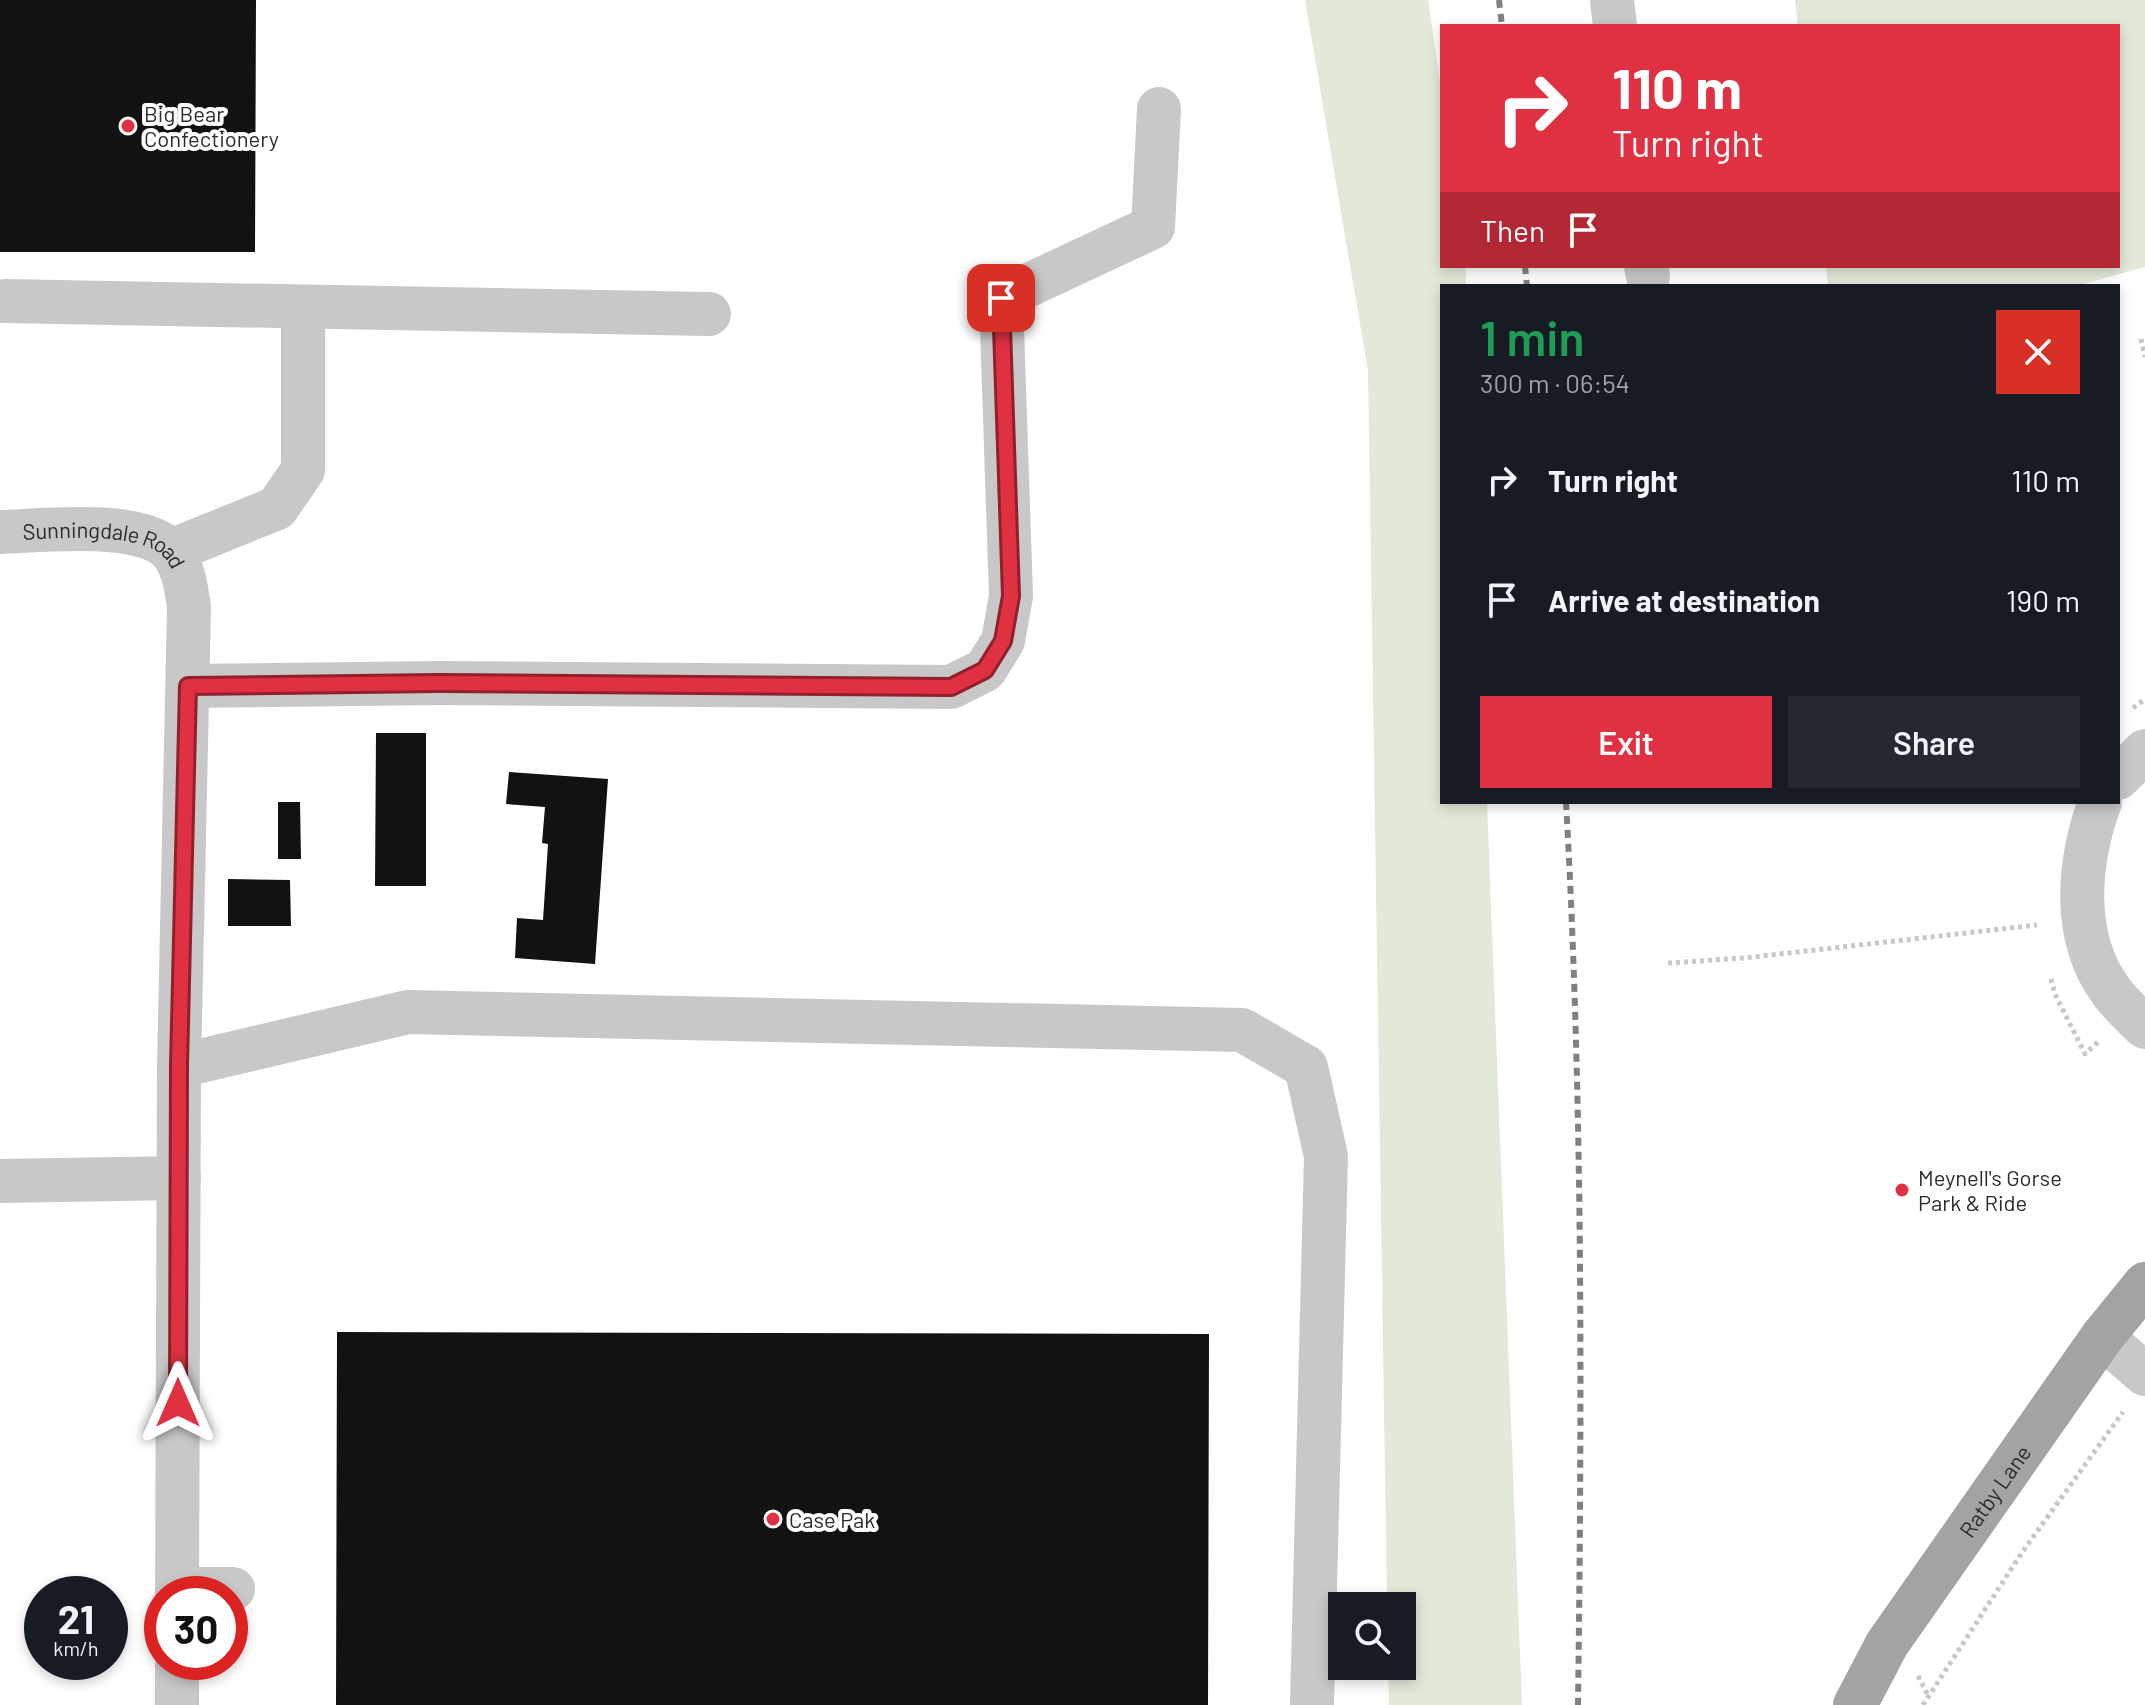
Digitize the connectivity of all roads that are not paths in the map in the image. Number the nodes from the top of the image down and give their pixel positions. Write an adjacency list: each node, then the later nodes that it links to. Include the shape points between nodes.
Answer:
1 (1612, 0): 2 (street)
2 (1615, 24)
3 (1159, 109): 9 (street, via 1153,227 1001,298 1011,596 1003,641 985,670 951,687)
4 (5, 301): 5 (street)
5 (303, 307): 6 (street); 8 (street, via 303,470 277,508)
6 (709, 314)
7 (0, 532): 8 (street, Sunningdale Road, via 114,530 146,534)
8 (171, 551): 9 (street, Sunningdale Road, via 184,575 189,607)
9 (188, 686): 14 (street, Sunningdale Road)
10 (2145, 751): 11 (street)
11 (2120, 776)
12 (2099, 804): 13 (street, via 2081,877 2085,931 2111,991)
13 (2145, 1027)
14 (179, 1066): 15 (street, Sunningdale Road); 23 (street, via 408,1012 1242,1030 1306,1067 1326,1156)
15 (179, 1178): 16 (street); 20 (street, Sunningdale Road)
16 (0, 1181)
17 (2145, 1284): 18 (main road, Ratby Lane)
18 (2102, 1337): 19 (street); 24 (main road, Ratby Lane, via 1887,1644)
19 (2136, 1391)
20 (177, 1576)
21 (177, 1680): 22 (street)
22 (177, 1705)
23 (1312, 1705)
24 (1855, 1705)

